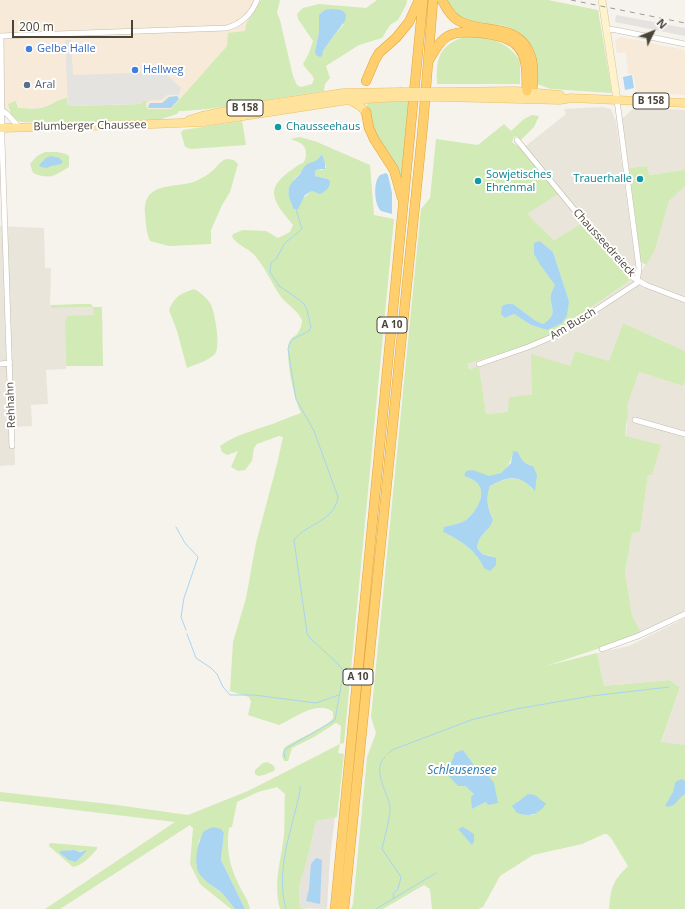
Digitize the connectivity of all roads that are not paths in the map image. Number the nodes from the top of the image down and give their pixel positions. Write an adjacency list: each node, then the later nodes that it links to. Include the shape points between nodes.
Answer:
1 (258, 0): 8 (street, via 240,23 226,28)
2 (419, 0): 11 (highway, via 409,22 375,60)
3 (424, 0): 24 (highway, A 10)
4 (434, 0): 10 (highway, A 10)
5 (442, 0): 14 (highway, via 459,21 473,27 506,32 519,38 531,57 533,66)
6 (602, 0): 7 (main road)
7 (607, 29): 9 (street); 16 (main road)
8 (0, 36): 18 (street, Rehhahn)
9 (685, 44)
10 (428, 61): 14 (highway, via 444,39 455,33 503,38 514,43 523,54); 36 (highway, A 10)
11 (366, 82): 12 (main road); 13 (main road)
12 (354, 92): 13 (main road, Blumberger Chaussee / B 158); 20 (main road, Blumberger Chaussee / B 158, via 231,110)
13 (366, 95): 14 (main road, Blumberger Chaussee / B 158, bridge); 15 (main road, Blumberger Chaussee / B 158); 19 (main road)
14 (529, 96): 16 (main road, B 158, via 560,95 571,98)
15 (348, 100): 19 (main road); 20 (main road, Blumberger Chaussee / B 158, via 204,122)
16 (617, 100): 17 (main road, B 158); 25 (street, Chausseedreieck, via 639,268)
17 (685, 103)
18 (3, 111): 21 (street, Rehhahn); 22 (street)
19 (366, 112): 24 (highway, via 374,139 394,170)
20 (180, 123): 22 (main road, Blumberger Chaussee / B 158)
21 (2, 128): 22 (main road, Blumberger Chaussee / B 158); 27 (street, Rehhahn)
22 (20, 128)
23 (517, 140): 25 (street, Chausseedreieck, via 606,248 632,277)
24 (404, 206): 35 (highway, A 10)
25 (638, 280): 26 (street); 29 (street, Am Busch, via 634,286 559,334)
26 (685, 300)
27 (10, 363): 28 (street); 32 (street, Rehhahn)
28 (0, 364)
29 (479, 364)
30 (635, 420): 31 (street)
31 (685, 434)
32 (12, 446)
33 (685, 614): 34 (street, via 638,636)
34 (602, 649)
35 (335, 909)
36 (344, 909)

